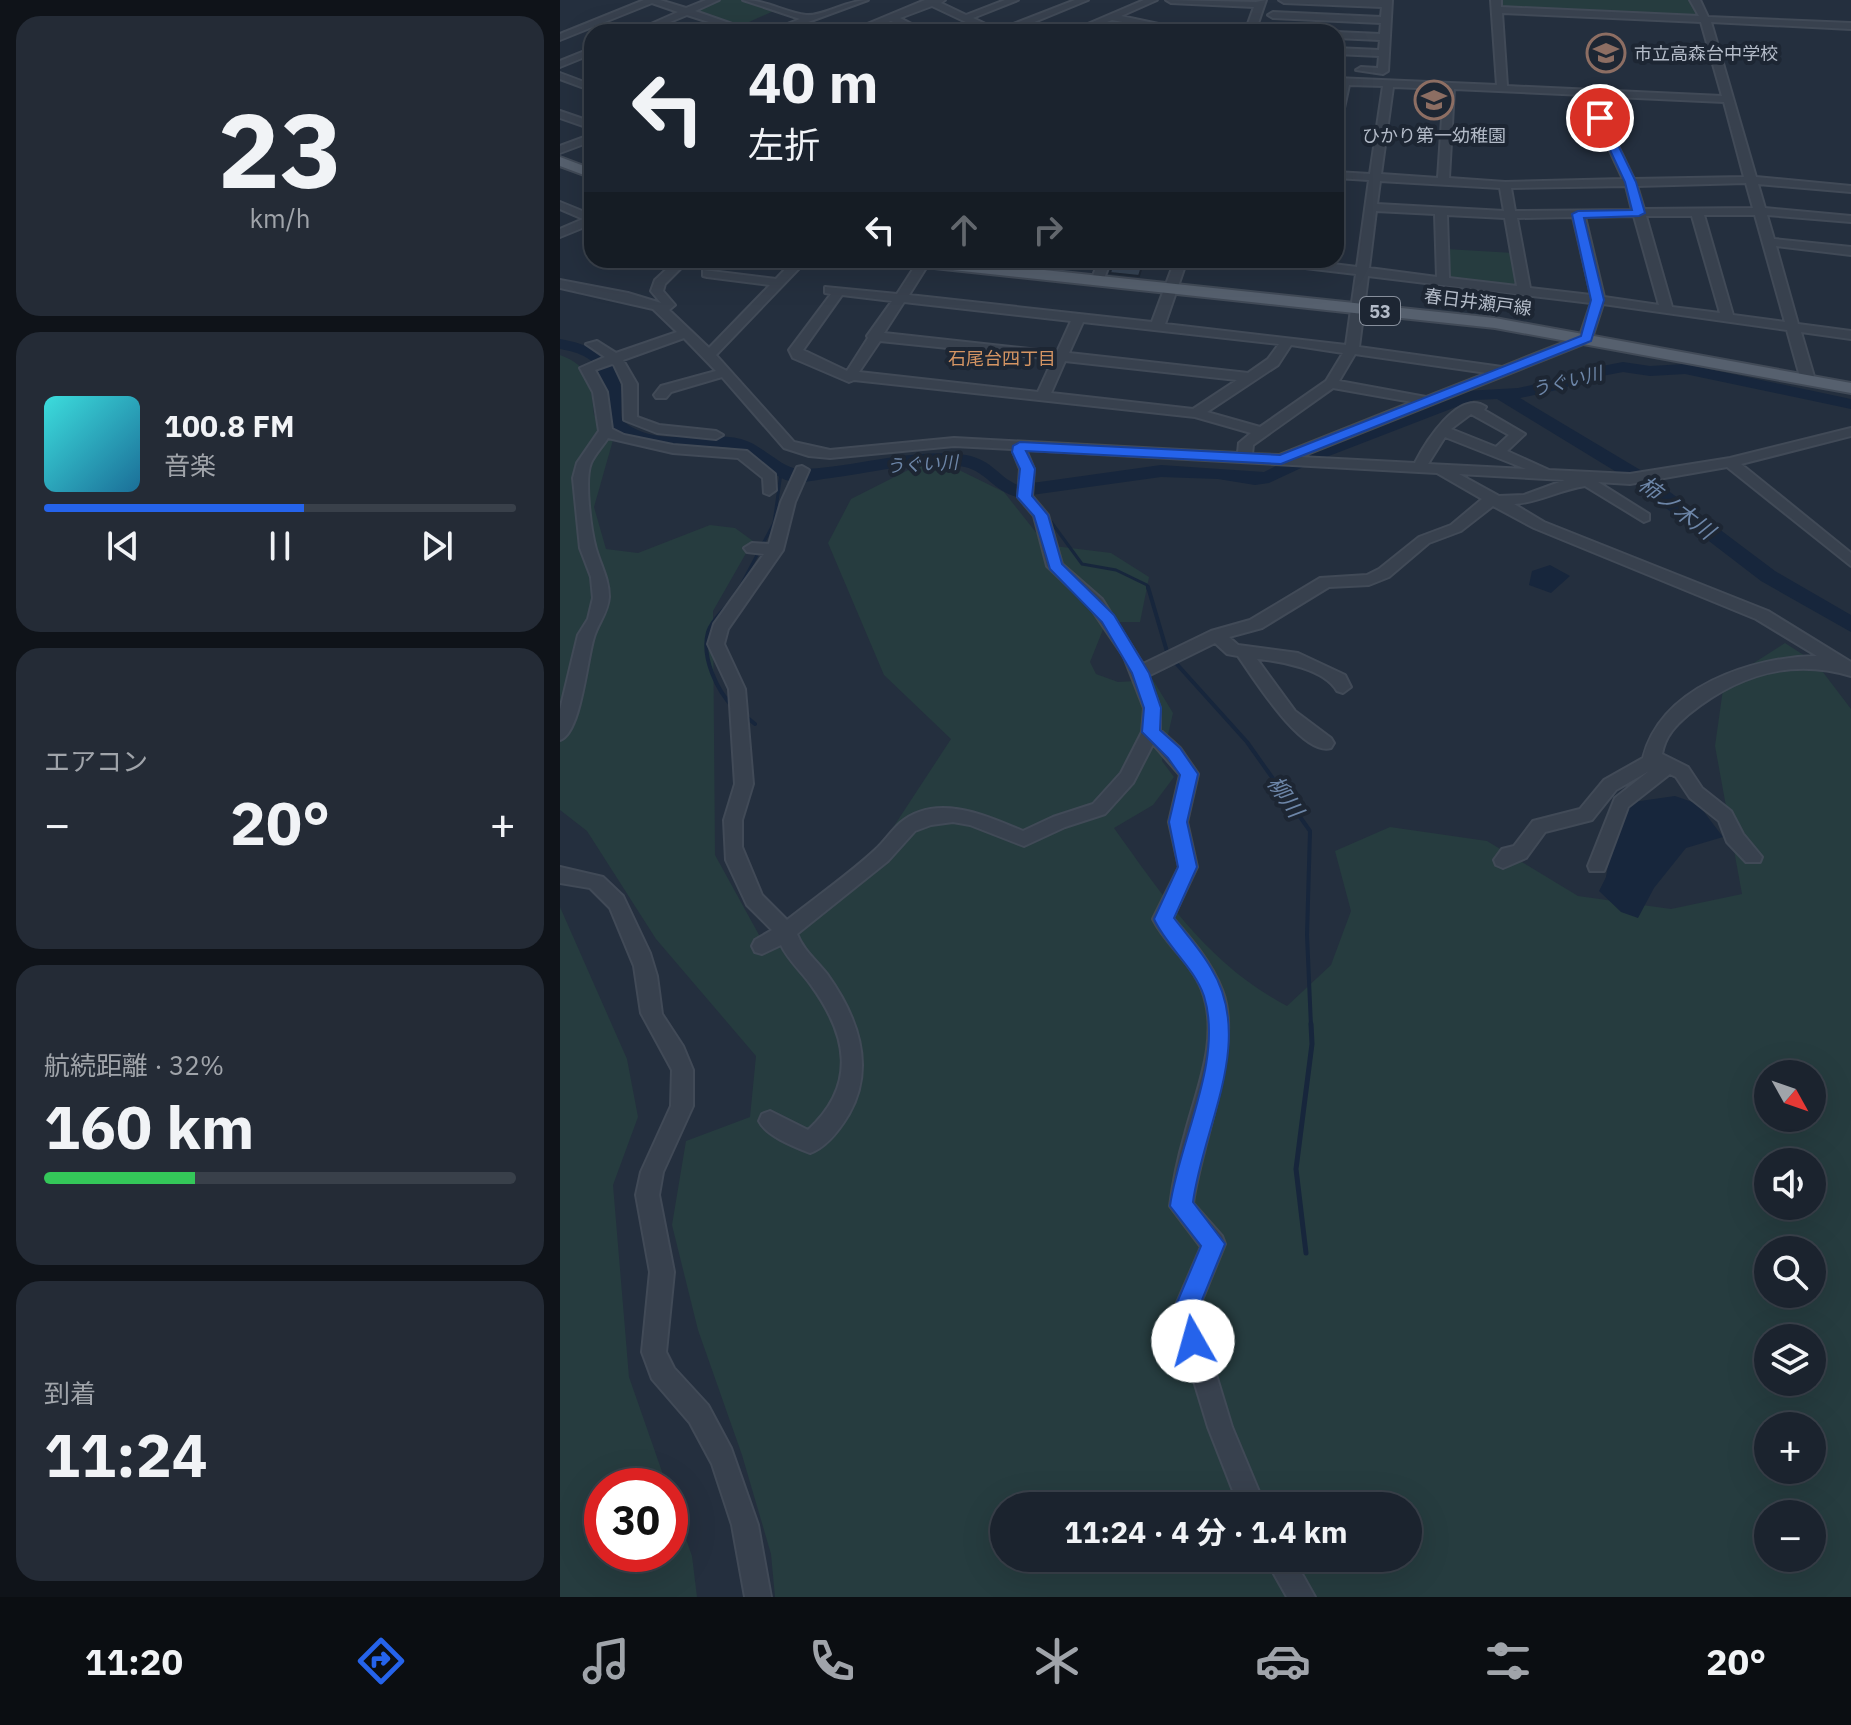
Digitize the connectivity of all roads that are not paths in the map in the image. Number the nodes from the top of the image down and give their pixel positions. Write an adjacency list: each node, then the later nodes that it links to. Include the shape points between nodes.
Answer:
1 (652, 0): 20 (street); 29 (street)
2 (714, 0): 20 (street)
3 (748, 0): 25 (street)
4 (841, 0): 18 (street)
5 (863, 0): 18 (street)
6 (1013, 0): 24 (street)
7 (1083, 0): 36 (street)
8 (1152, 0): 22 (street)
9 (1171, 0): 27 (street)
10 (1276, 0): 21 (street)
11 (1284, 0): 12 (street)
12 (1301, 0): 15 (street)
13 (1695, 0): 26 (street)
14 (933, 1): 23 (street); 24 (street)
15 (1344, 1): 17 (street)
16 (1260, 2): 27 (street); 38 (street)
17 (1387, 2): 28 (street)
18 (852, 4): 25 (street)
19 (1496, 5): 26 (street); 55 (street)
20 (687, 11): 30 (street); 31 (street)
21 (1273, 15): 28 (street); 39 (street)
22 (1111, 17): 27 (street); 37 (street)
23 (892, 18): 33 (street); 34 (street)
24 (966, 18): 35 (street)
25 (809, 19): 32 (street)
26 (1705, 19): 40 (street); 57 (street)
27 (1195, 20)
28 (1386, 20): 44 (street)
29 (592, 24)
30 (657, 24)
31 (724, 24)
32 (795, 24)
33 (875, 24)
34 (905, 24)
35 (978, 24)
36 (1022, 24)
37 (1094, 24)
38 (1253, 24)
39 (1271, 24)
40 (1851, 26)
41 (584, 27): 43 (street)
42 (1344, 35): 44 (street)
43 (560, 37)
44 (1385, 37): 46 (street)
45 (1344, 51): 46 (street)
46 (1384, 53): 51 (street)
47 (584, 55): 48 (street)
48 (560, 64)
49 (1344, 71): 51 (street)
50 (560, 76): 53 (street)
51 (1385, 79): 52 (street); 54 (street); 65 (street)
52 (1344, 82)
53 (584, 85)
54 (1449, 86): 55 (street); 67 (street)
55 (1502, 88): 56 (street)
56 (1588, 93): 57 (street); 68 (street)
57 (1729, 99): 66 (street)
58 (560, 114): 59 (street)
59 (584, 123)
60 (584, 140): 61 (street)
61 (560, 150)
62 (560, 161): 63 (main road)
63 (584, 171)
64 (1344, 176): 65 (street)
65 (1376, 178): 67 (street); 72 (street)
66 (1753, 180): 68 (street); 70 (street); 74 (street)
67 (1443, 182): 69 (street)
68 (1630, 182): 69 (street); 76 (street)
69 (1505, 185): 79 (street)
70 (1851, 189)
71 (560, 205): 78 (street)
72 (1372, 207): 73 (street); 92 (street)
73 (1441, 211): 79 (street); 95 (street)
74 (1760, 211): 75 (street); 80 (street); 83 (street)
75 (1697, 212): 76 (street); 106 (street)
76 (1639, 213): 77 (street); 104 (street)
77 (1578, 214): 79 (street); 101 (street)
78 (584, 215)
79 (1511, 215): 99 (street)
80 (1851, 219)
81 (584, 223): 82 (street)
82 (560, 233)
83 (1770, 242): 84 (street); 108 (street)
84 (1850, 254)
85 (675, 268): 103 (street, via 659,283 657,291 669,305)
86 (793, 268): 96 (street)
87 (920, 268): 100 (street)
88 (985, 268): 94 (main road, 春日井瀬戸線 / 53)
89 (1102, 268): 94 (street)
90 (1178, 268): 98 (street)
91 (1344, 268): 92 (street)
92 (1363, 271): 95 (street); 102 (street)
93 (707, 273): 96 (street)
94 (1097, 281): 98 (main road, 春日井瀬戸線 / 53)
95 (1443, 281): 99 (street)
96 (779, 283): 116 (street)
97 (560, 284): 103 (street, via 636,299)
98 (1172, 288): 102 (main road, 春日井瀬戸線 / 53); 107 (street)
99 (1524, 291): 101 (street)
100 (898, 298): 105 (street); 111 (street); 122 (street, via 834,291 796,350)
101 (1598, 300): 104 (street); 112 (street)
102 (1358, 309): 112 (main road, 春日井瀬戸線 / 53); 115 (street)
103 (662, 310): 109 (street)
104 (1667, 310): 106 (street)
105 (1079, 318): 107 (street); 117 (street)
106 (1728, 318): 108 (street)
107 (1157, 327): 113 (street)
108 (1792, 327): 110 (street); 123 (street)
109 (687, 333): 116 (street); 118 (street)
110 (1851, 335)
111 (873, 336): 117 (street); 122 (street)
112 (1586, 338): 119 (street); 123 (main road, 春日井瀬戸線 / 53)
113 (1287, 341): 115 (street); 121 (street, via 1273,362)
114 (592, 344): 118 (street)
115 (1351, 350): 119 (street); 124 (street)
116 (709, 355): 120 (street)
117 (1062, 356): 121 (street); 127 (street)
118 (614, 357): 130 (street, via 623,366 631,391 631,420); 131 (street, via 587,368 600,383)
119 (1503, 371): 128 (street)
120 (723, 373): 126 (street); 137 (street, via 789,445 801,451 830,454 954,442)
121 (1250, 377): 129 (street)
122 (849, 378): 127 (street)
123 (1808, 380): 125 (main road, 春日井瀬戸線 / 53)
124 (1331, 384): 128 (street); 133 (street)
125 (1851, 388)
126 (661, 395)
127 (1042, 397): 129 (street)
128 (1427, 401): 140 (street)
129 (1196, 413): 133 (street)
130 (657, 429): 135 (street); 136 (street)
131 (606, 431): 136 (street); 159 (street, via 580,478 588,548 601,598)
132 (1443, 431): 138 (street); 138 (street, via 1474,408 1518,434); 142 (street)
133 (1261, 432): 139 (street, via 1246,443)
134 (1851, 432): 141 (street)
135 (716, 435)
136 (645, 444): 147 (street, via 742,454 770,477)
137 (1020, 446): 139 (street); 156 (street, via 1027,469 1025,497 1041,515 1055,566 1108,619)
138 (1498, 452): 145 (street)
139 (1244, 459): 140 (street)
140 (1293, 460): 142 (street)
141 (1730, 462): 146 (street, via 1641,478); 152 (street)
142 (1419, 468): 143 (street)
143 (1440, 469): 145 (street); 148 (street)
144 (802, 470): 151 (street)
145 (1546, 475): 146 (street)
146 (1587, 479): 148 (street, via 1526,499); 149 (street)
147 (769, 490)
148 (1492, 501): 153 (street, via 1456,528 1424,540 1384,573 1369,580 1326,582 1256,624); 155 (street, via 1588,546 1762,615)
149 (1644, 517)
150 (752, 548): 151 (street)
151 (775, 550): 166 (street, via 720,628 716,644 737,689 744,784 737,797 732,845 763,913)
152 (1851, 561)
153 (1217, 635): 154 (street, via 1233,650); 156 (street)
154 (1243, 651): 157 (street, via 1292,657 1339,679); 160 (street, via 1281,688 1289,715)
155 (1849, 666): 161 (street, via 1801,661 1723,680 1656,736)
156 (1140, 673): 158 (street, via 1152,708)
157 (1343, 687)
158 (1151, 732): 166 (street, via 1127,778 1099,809 1024,839 972,818 929,818 909,826 881,856); 169 (street, via 1189,774 1178,822 1188,867 1163,919 1204,974 1219,1022 1218,1059 1181,1206 1214,1244 1185,1312)
159 (560, 734)
160 (1325, 743)
161 (1662, 760): 162 (street, via 1682,772 1701,798 1725,816 1734,837); 163 (street, via 1610,785 1586,815 1539,826 1519,853); 164 (street, via 1621,803)
162 (1753, 857)
163 (1503, 860)
164 (1597, 866)
165 (560, 875): 171 (street, via 595,883 612,896 647,975 652,1016 685,1073 675,1129 648,1188 649,1225 662,1271 654,1348 657,1363 698,1411 733,1479)
166 (786, 932): 167 (street); 168 (street, via 792,950 807,963 838,1011 855,1065 837,1116 810,1143)
167 (762, 946)
168 (770, 1121)
169 (1246, 1492)
170 (1287, 1572): 172 (street)
171 (758, 1597)
172 (1302, 1597)

